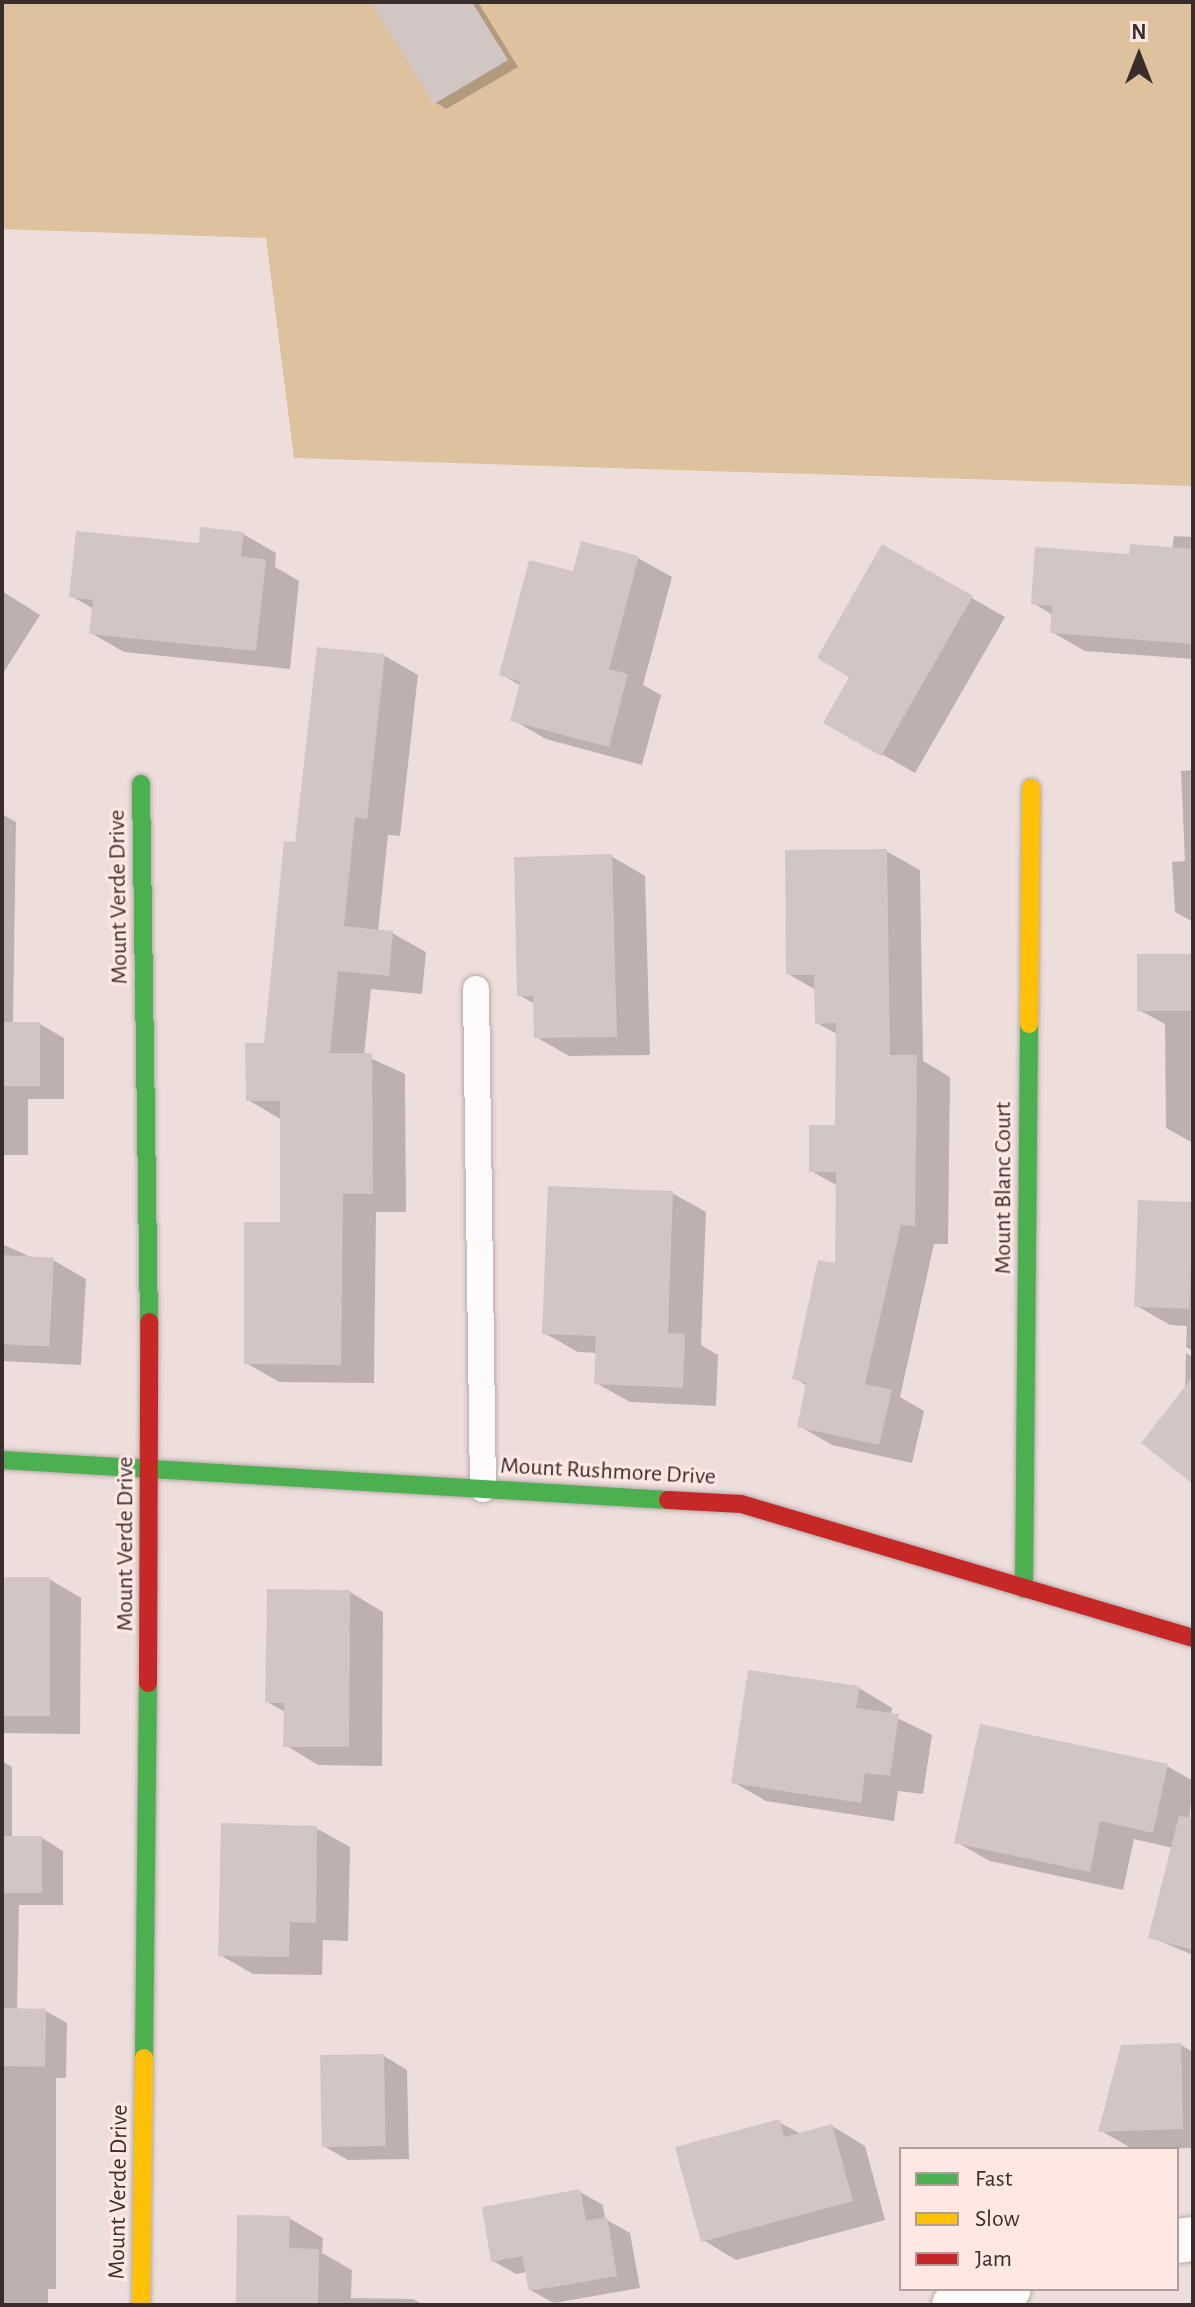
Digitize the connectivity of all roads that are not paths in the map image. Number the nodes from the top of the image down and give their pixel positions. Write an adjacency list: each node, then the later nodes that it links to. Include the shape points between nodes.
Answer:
1 (141, 784): 5 (street, Mount Verde Drive)
2 (1031, 788): 7 (street, Mount Blanc Court)
3 (476, 989): 6 (lane)
4 (2, 1460): 5 (street, Mount Rushmore Drive)
5 (151, 1471): 6 (street, Mount Rushmore Drive); 10 (street, Mount Verde Drive)
6 (483, 1489): 7 (street, Mount Rushmore Drive, via 741,1504)
7 (1024, 1589): 8 (street, Mount Rushmore Drive)
8 (1193, 1638)
9 (1002, 2291): 11 (street)
10 (141, 2305)
11 (954, 2305)

